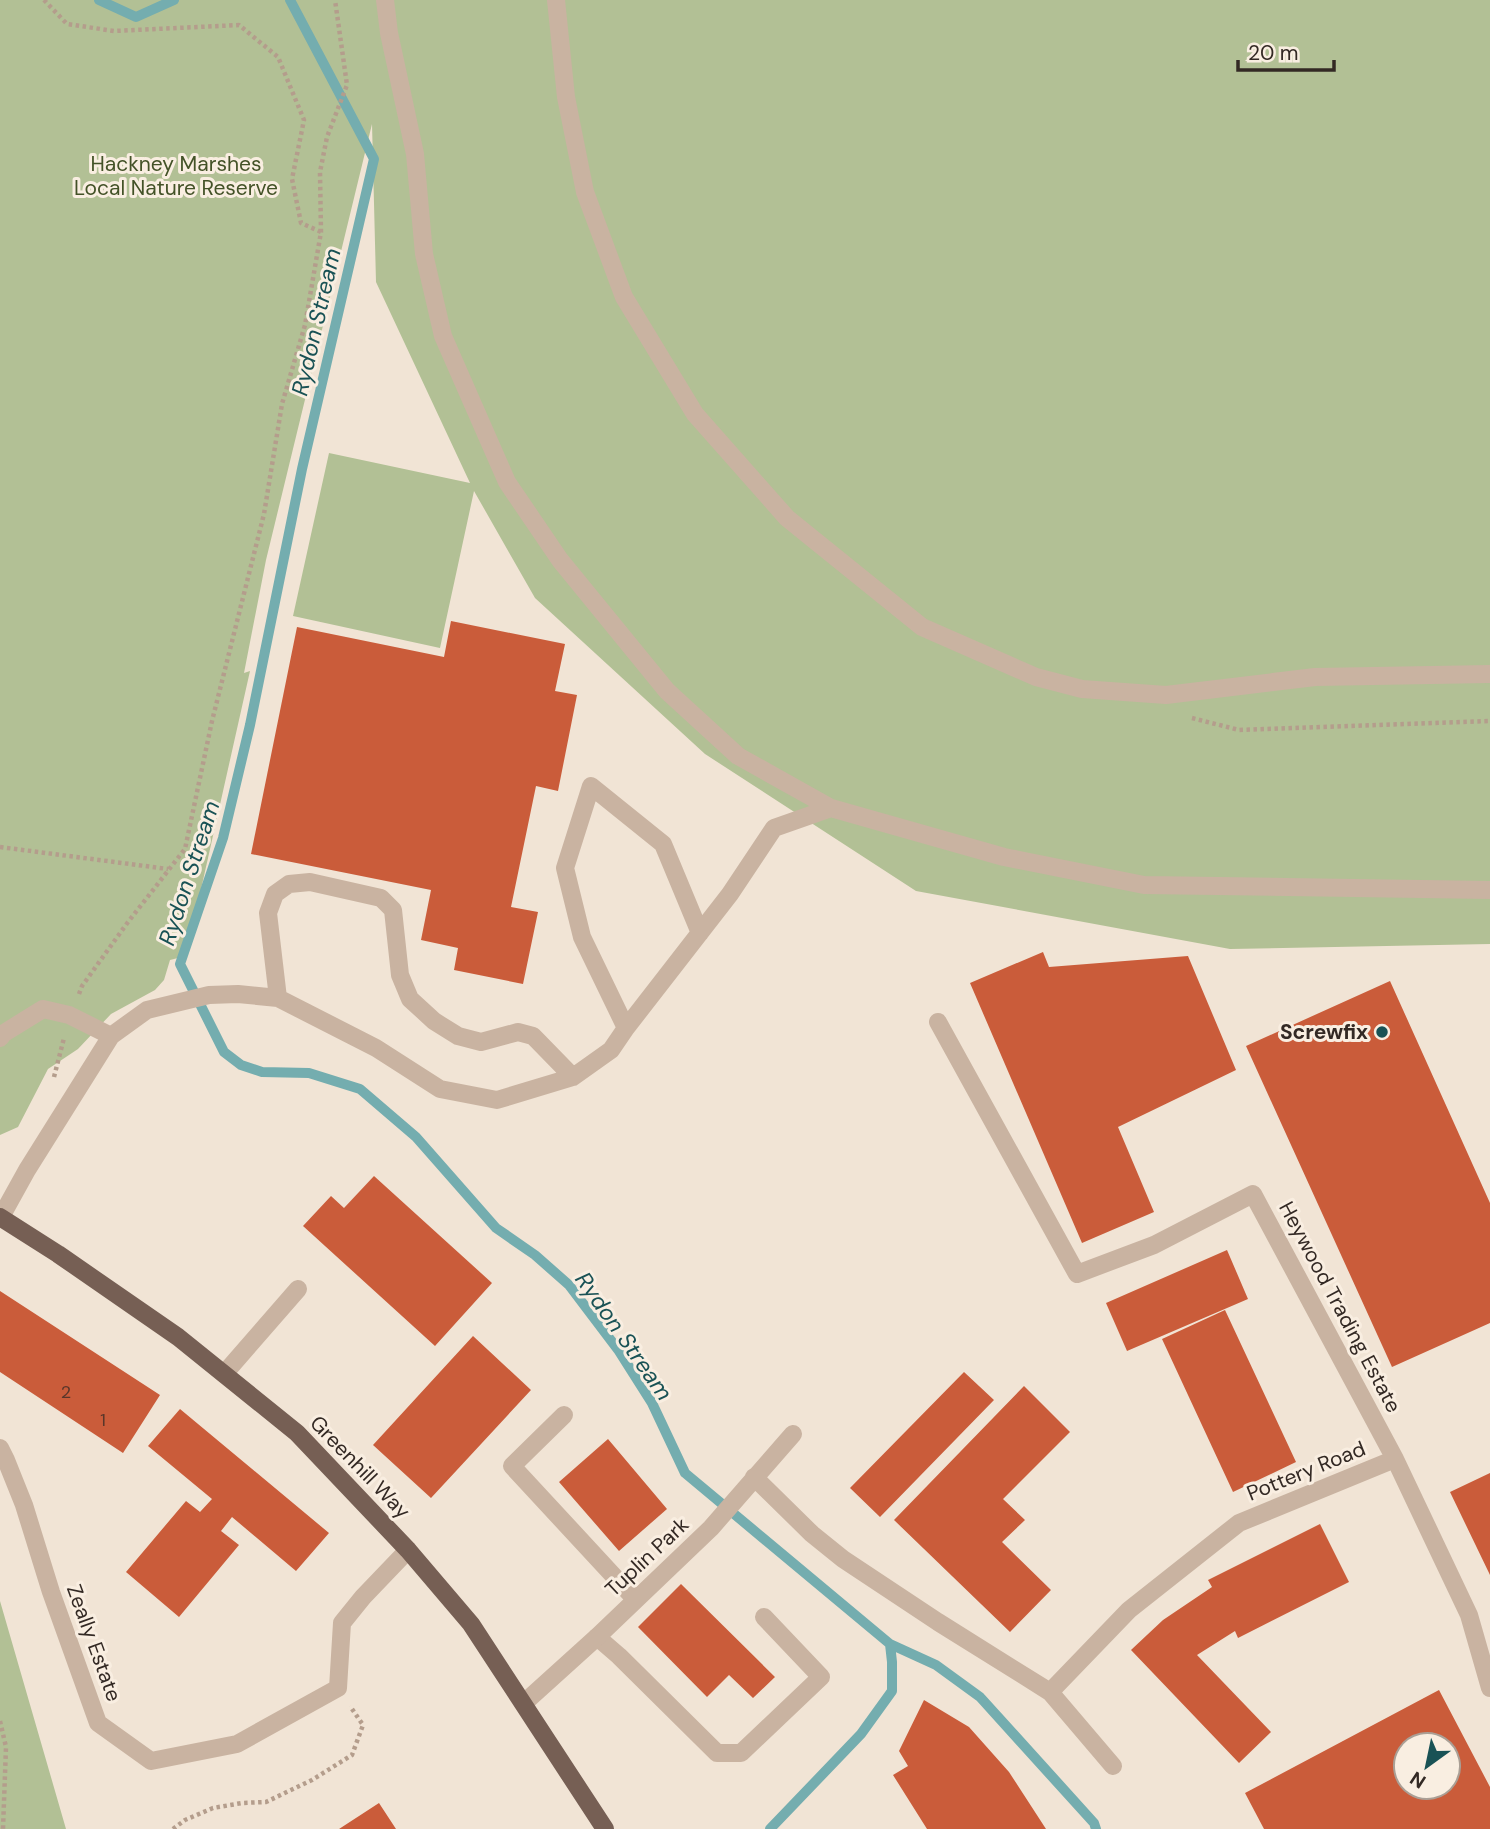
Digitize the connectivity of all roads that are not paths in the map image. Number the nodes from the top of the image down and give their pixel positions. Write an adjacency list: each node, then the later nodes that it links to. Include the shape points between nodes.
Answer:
1 (386, 0): 4 (street, via 415,154 424,254 443,336 507,482 560,560 667,691 737,756)
2 (556, 0): 3 (street, via 566,97 585,192 624,297 695,414 787,518 922,627 1036,677 1082,689 1166,695 1315,677)
3 (1490, 674)
4 (831, 808): 5 (street, via 1004,858 1144,886); 6 (street, via 774,828)
5 (1490, 890)
6 (700, 933): 9 (street); 9 (street, via 663,844 591,786 565,867 582,937)
7 (278, 998): 10 (street, via 238,994 182,1001 147,1010); 12 (street, via 376,1048 440,1089 496,1100); 12 (street, via 268,913 275,894 289,884 310,882 381,898 393,910 400,975 410,999 458,1036 481,1042 518,1032 533,1036)
8 (938, 1022): 19 (street, Heywood Trading Estate, via 1077,1274 1154,1245 1253,1194)
9 (626, 1028): 12 (street, via 611,1051)
10 (111, 1036): 11 (street, via 69,1015 43,1009); 13 (street)
11 (0, 1038)
12 (573, 1077)
13 (0, 1217): 15 (main road, Greenhill Way)
14 (298, 1289): 15 (street)
15 (224, 1374): 21 (main road, Greenhill Way, via 297,1433)
16 (564, 1415): 22 (street, via 512,1466)
17 (793, 1434): 20 (street, Tuplin Park)
18 (0, 1448): 21 (street, Zeally Estate, via 98,1723 151,1761 237,1745 338,1688 342,1623)
19 (1395, 1459): 25 (street, Pottery Road, via 1469,1615); 26 (street, Pottery Road, via 1239,1523 1129,1610)
20 (754, 1477): 22 (street, Tuplin Park, via 711,1528); 26 (street, via 843,1559)
21 (408, 1550): 27 (main road, Greenhill Way, via 471,1624)
22 (635, 1599): 24 (street, Tuplin Park)
23 (764, 1617): 24 (street, via 821,1677 741,1753 717,1753)
24 (597, 1637): 27 (street, Tuplin Park)
25 (1490, 1688)
26 (1050, 1692): 28 (street)
27 (524, 1703): 29 (main road, Greenhill Way)
28 (1113, 1766)
29 (605, 1829)

